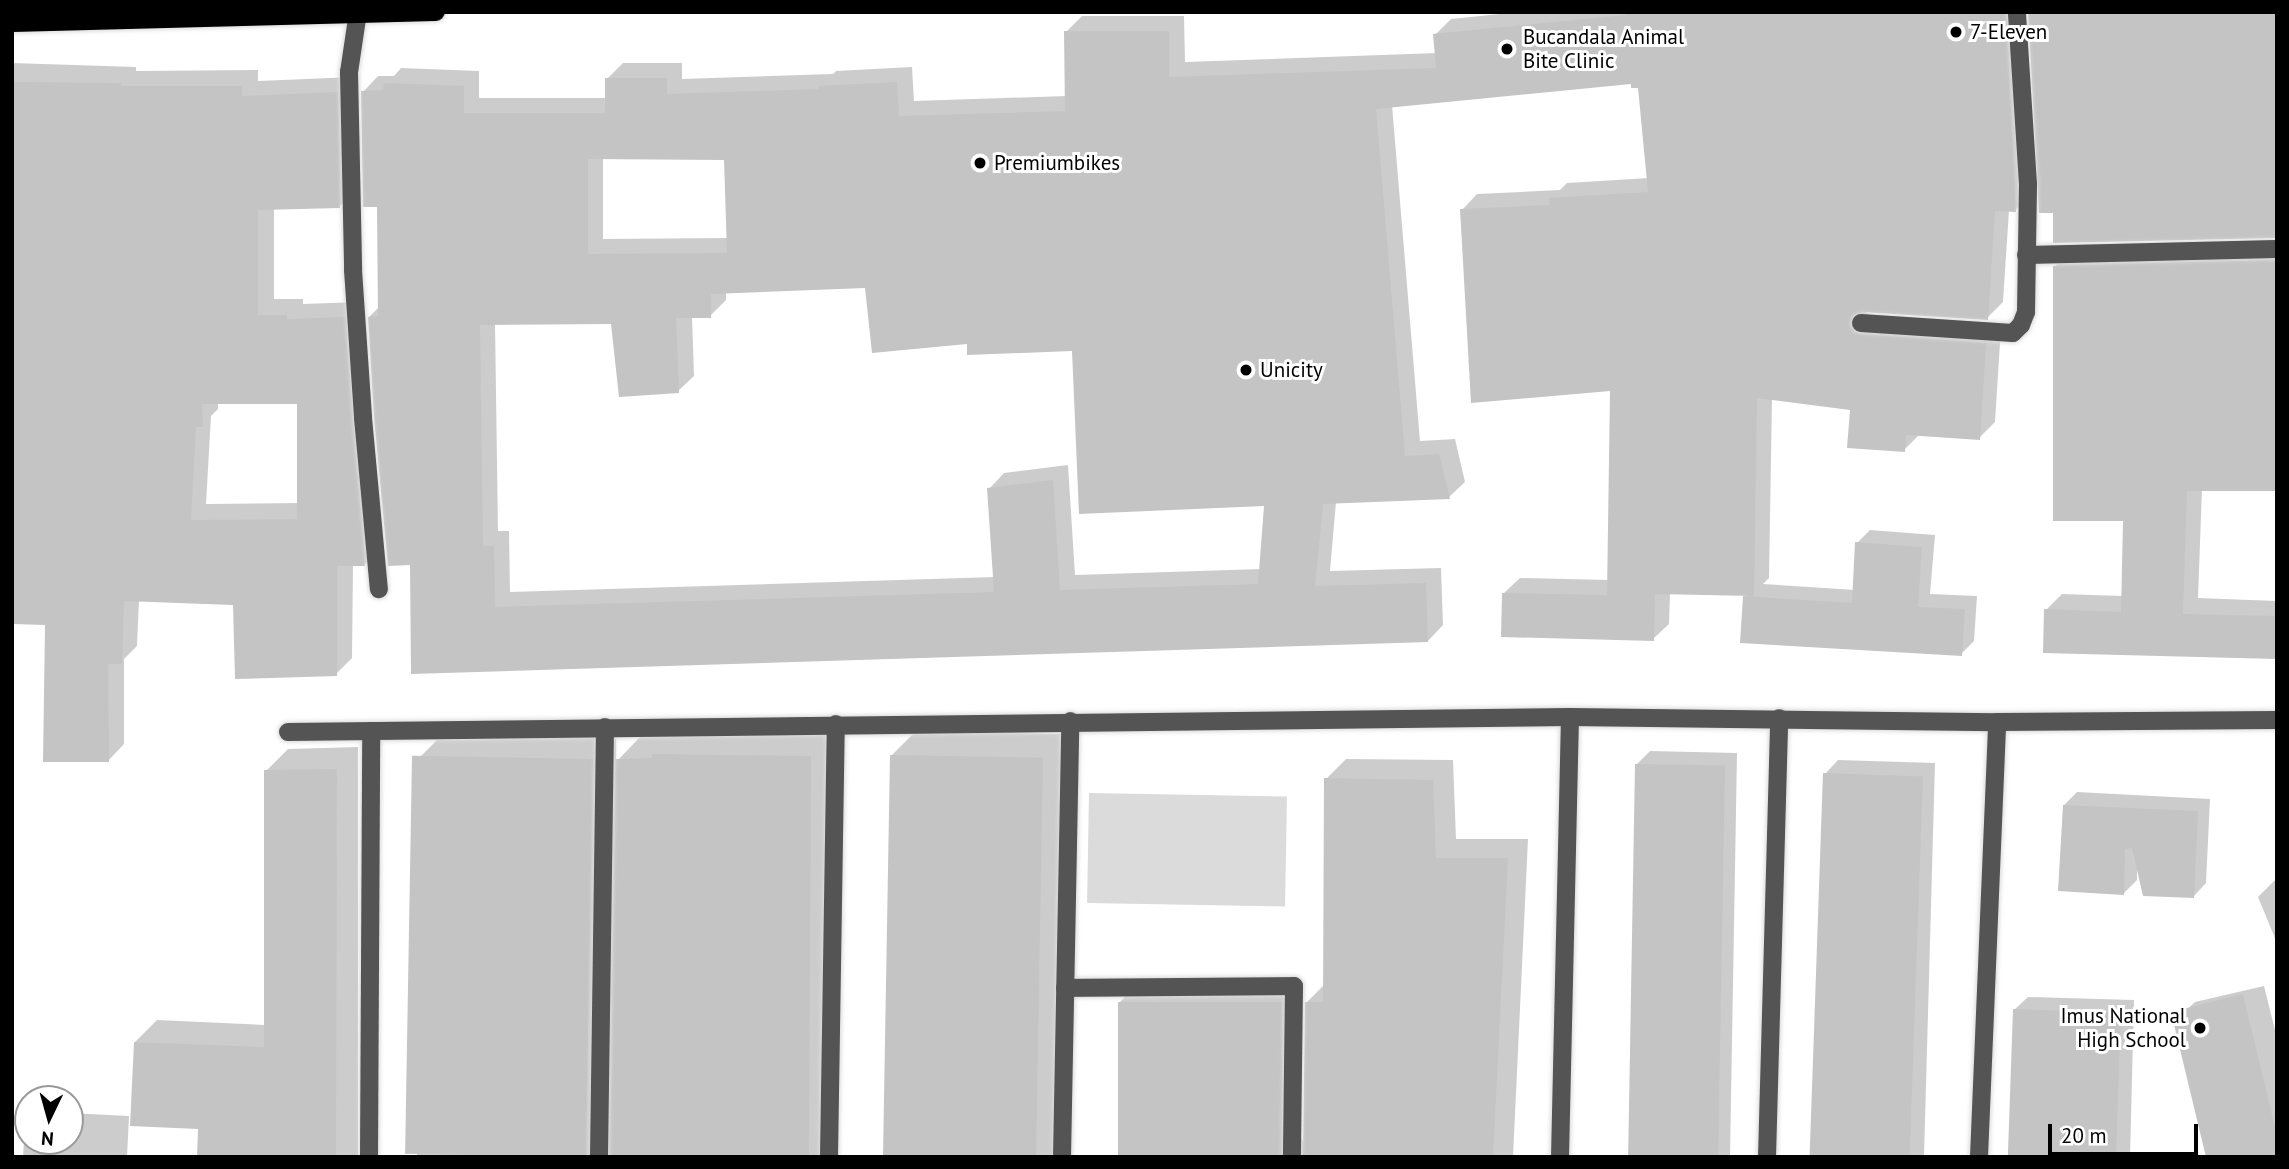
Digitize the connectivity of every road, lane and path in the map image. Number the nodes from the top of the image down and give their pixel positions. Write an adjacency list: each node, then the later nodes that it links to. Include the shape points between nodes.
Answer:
1 (436, 12): 3 (main road)
2 (2017, 12): 6 (street, via 2028,184)
3 (358, 14): 4 (main road); 8 (street, via 349,72 353,271)
4 (12, 23)
5 (2277, 248): 6 (street)
6 (2026, 255): 7 (street, via 2026,312 2013,332)
7 (1861, 323)
8 (379, 589)
9 (1570, 717): 10 (street); 12 (street); 24 (street)
10 (1779, 718): 13 (street); 25 (street)
11 (2277, 720): 13 (street)
12 (1070, 721): 14 (street); 18 (street)
13 (1997, 723): 26 (street)
14 (836, 724): 15 (street); 21 (street)
15 (605, 727): 16 (street); 20 (street)
16 (371, 731): 17 (street); 19 (street)
17 (288, 732)
18 (1065, 988): 22 (street); 23 (street, via 1294,986)
19 (369, 1157)
20 (599, 1157)
21 (829, 1157)
22 (1062, 1157)
23 (1292, 1157)
24 (1560, 1157)
25 (1767, 1157)
26 (1979, 1157)

